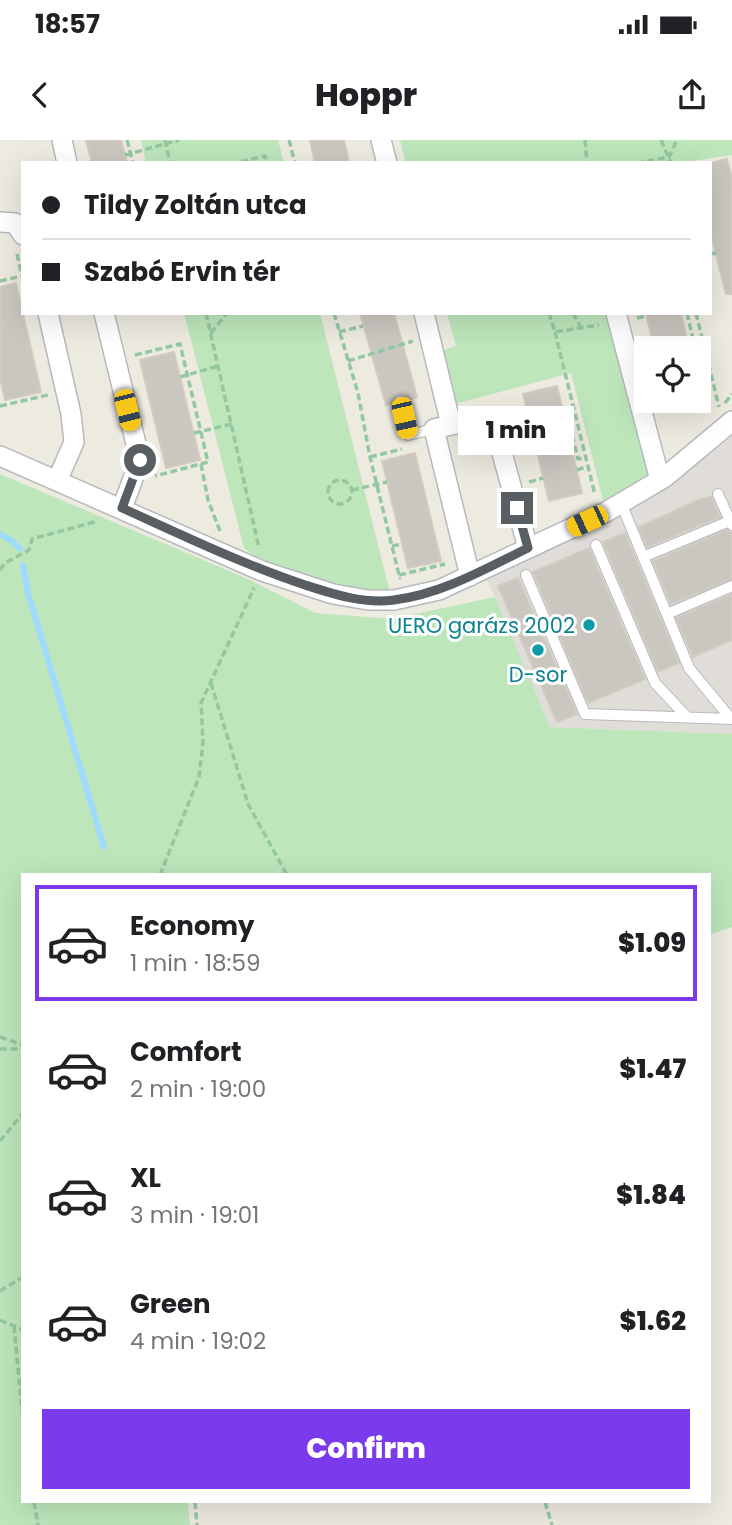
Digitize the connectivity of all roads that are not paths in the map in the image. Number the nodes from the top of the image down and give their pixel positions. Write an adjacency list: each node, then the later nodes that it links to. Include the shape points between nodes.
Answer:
1 (62, 140): 3 (street)
2 (381, 140): 4 (street)
3 (67, 161)
4 (386, 161)
5 (0, 222): 6 (street, via 15,223)
6 (21, 232)
7 (48, 315): 16 (street, via 74,442)
8 (104, 315): 19 (street, via 140,460 133,481)
9 (425, 315): 13 (street)
10 (617, 317): 15 (street)
11 (400, 401): 13 (lane, via 408,435)
12 (726, 415): 15 (street)
13 (443, 427): 22 (street, via 481,418 493,420); 24 (street)
14 (0, 456): 16 (street)
15 (660, 480): 18 (street)
16 (57, 481): 19 (street)
17 (718, 494): 20 (lane)
18 (621, 503): 22 (street); 23 (lane)
19 (115, 505): 24 (street, via 262,571 333,594 394,600 439,590)
20 (731, 523): 23 (lane)
21 (596, 545): 28 (lane, via 655,683)
22 (528, 548): 24 (street)
23 (643, 557): 27 (lane)
24 (469, 573)
25 (526, 575): 28 (lane, via 585,714)
26 (732, 586): 27 (lane)
27 (667, 614): 29 (lane, via 688,668)
28 (687, 717): 29 (lane)
29 (732, 719)

